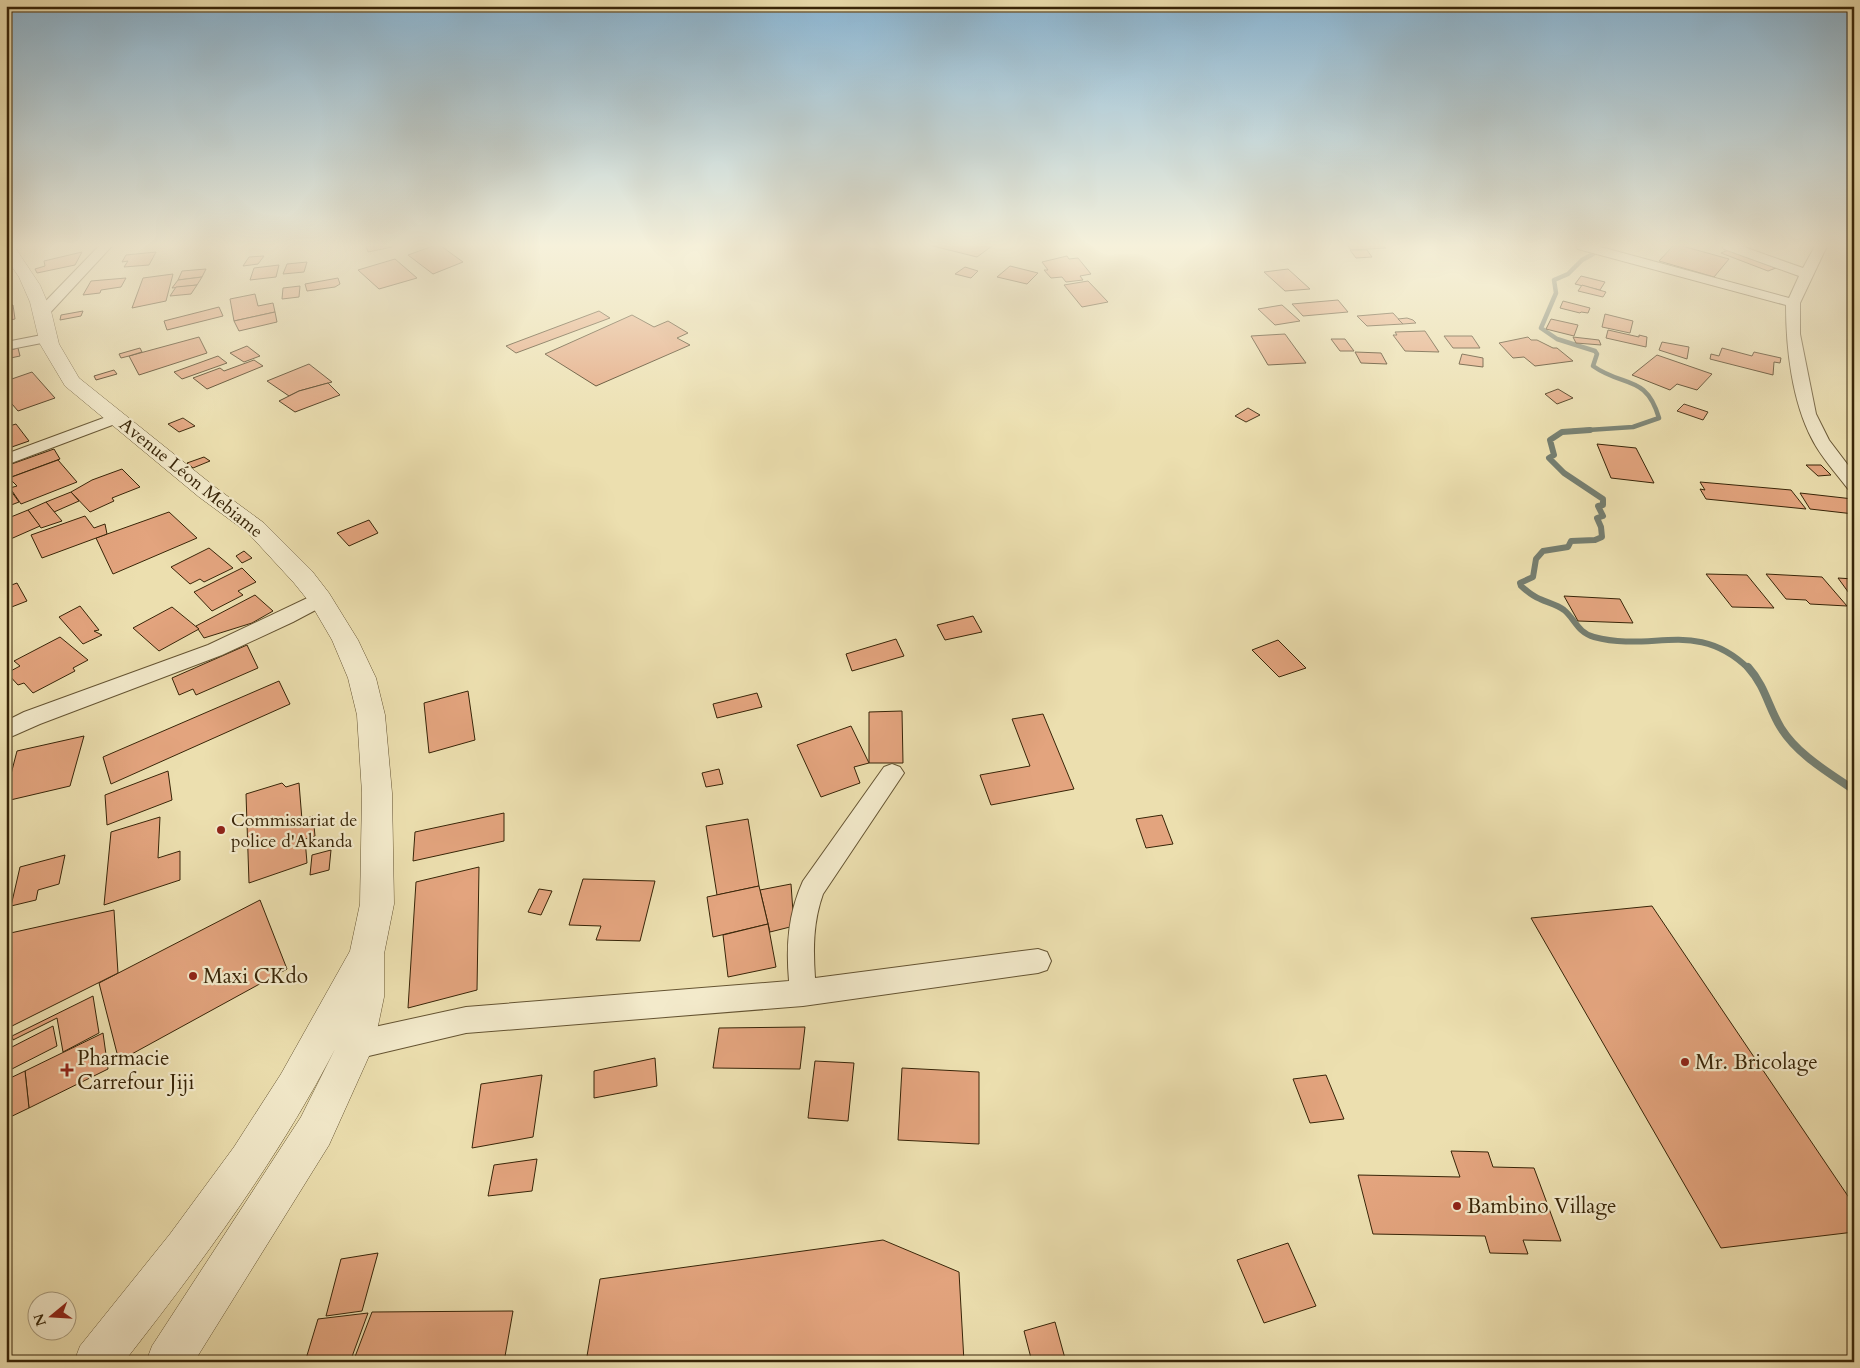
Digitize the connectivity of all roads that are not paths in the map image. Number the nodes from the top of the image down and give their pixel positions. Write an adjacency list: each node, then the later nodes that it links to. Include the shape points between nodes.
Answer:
1 (44, 310): 3 (street)
2 (1793, 310): 8 (street, via 1793,334 1808,414 1821,441)
3 (42, 312): 4 (street, Avenue Léon Mebiame)
4 (47, 338): 5 (street); 6 (street, Avenue Léon Mebiame, via 60,366 72,382)
5 (6, 346)
6 (117, 418): 7 (street); 9 (street, Avenue Léon Mebiame, via 206,492 256,528 303,577)
7 (6, 460)
8 (1854, 485)
9 (320, 600): 10 (street, via 282,621 215,649 32,718); 12 (street, Avenue Léon Mebiame, via 345,640 362,678 371,716 377,793 377,904)
10 (6, 731)
11 (892, 773): 14 (street, via 812,889 800,932)
12 (367, 954): 15 (street, via 366,997); 16 (street, via 268,1131 184,1250)
13 (1038, 961): 14 (street)
14 (803, 993): 15 (street, via 466,1020)
15 (356, 1045): 17 (street, via 315,1131)
16 (96, 1362)
17 (168, 1362)

